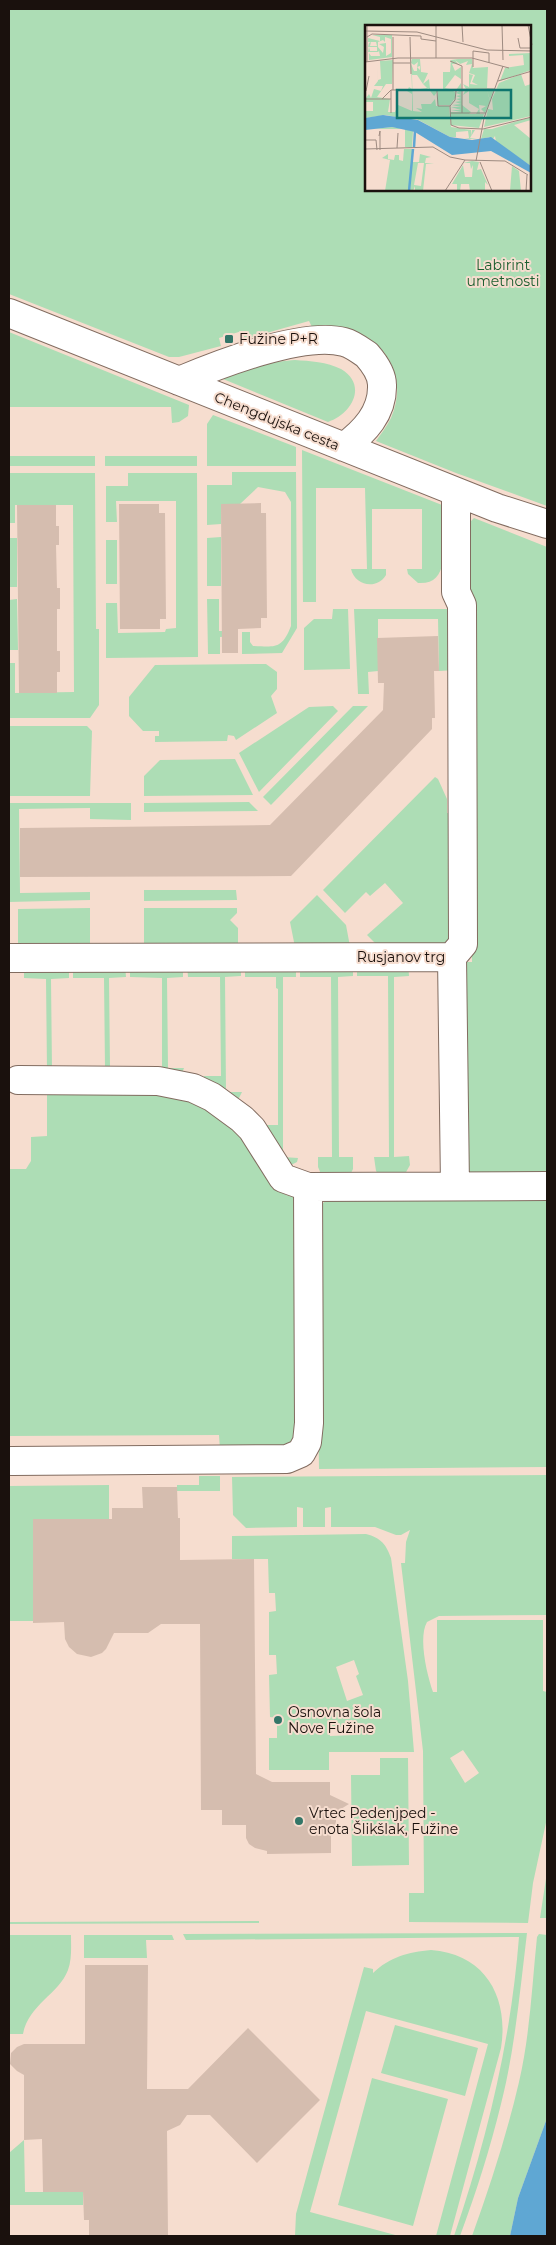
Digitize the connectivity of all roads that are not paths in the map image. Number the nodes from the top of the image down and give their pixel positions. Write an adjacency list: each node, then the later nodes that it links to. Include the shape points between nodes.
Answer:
1 (9, 313): 2 (street, Chengdujska cesta)
2 (178, 381): 3 (street, Chengdujska cesta); 3 (street, via 280,347 313,341 344,342 361,350 373,361 382,384 380,400 369,426)
3 (344, 447): 4 (street, Chengdujska cesta)
4 (456, 492): 5 (street, Chengdujska cesta); 6 (street, Rusjanov trg, via 456,592 462,605 463,944)
5 (547, 524)
6 (452, 957): 7 (street, Rusjanov trg); 9 (street)
7 (9, 958)
8 (18, 1080): 11 (street, via 158,1081 193,1088 212,1097 252,1129 283,1178)
9 (455, 1186): 10 (street); 11 (street)
10 (547, 1186)
11 (308, 1187): 12 (street, via 309,1423 302,1453 287,1459)
12 (12, 1461)

